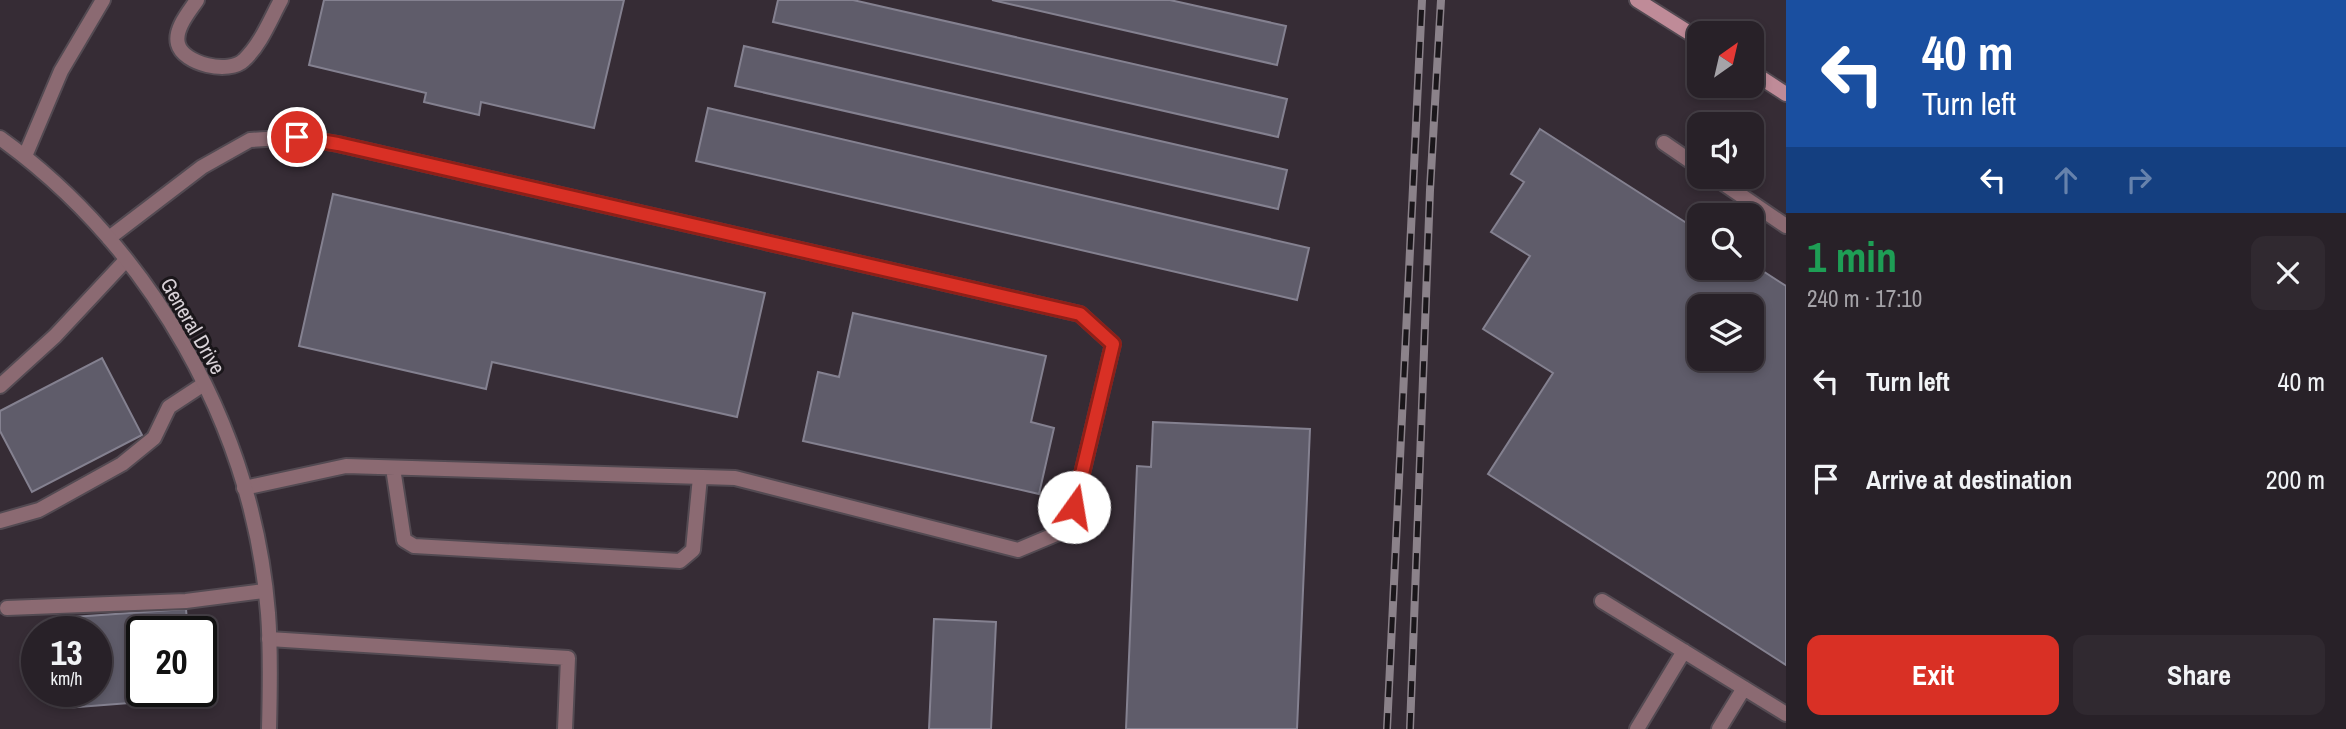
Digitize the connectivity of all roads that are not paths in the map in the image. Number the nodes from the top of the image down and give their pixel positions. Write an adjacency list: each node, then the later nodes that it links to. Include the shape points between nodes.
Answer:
1 (103, 0): 10 (street, via 61,71)
2 (197, 0): 3 (street, via 179,29 177,43 182,53 223,69 242,63)
3 (281, 0)
4 (1637, 0): 5 (main road)
5 (1687, 31)
6 (1764, 80): 7 (main road)
7 (1786, 94)
8 (0, 138): 10 (street, General Drive)
9 (1664, 144): 11 (street)
10 (25, 156): 14 (street, General Drive)
11 (1687, 159)
12 (1732, 189): 13 (street)
13 (1786, 226)
14 (109, 238): 15 (street, General Drive); 19 (street, via 202,167 250,140 297,137 1080,314 1113,344 1074,507 1060,532 1018,550 735,478)
15 (126, 260): 16 (street, General Drive, via 171,323); 17 (street, via 55,336)
16 (204, 384): 20 (street, General Drive); 21 (street, via 169,407 154,438 122,464 39,510)
17 (0, 386)
18 (393, 468): 19 (street); 19 (street, via 404,540 414,546 680,561 693,550); 20 (street, via 346,466)
19 (700, 477)
20 (244, 488): 22 (street, General Drive)
21 (0, 521)
22 (264, 591): 24 (street, via 186,601); 25 (street, General Drive)
23 (1602, 601): 26 (street)
24 (7, 608)
25 (269, 639): 29 (street, General Drive); 30 (street, via 568,658)
26 (1684, 651): 27 (street); 31 (street)
27 (1744, 688): 28 (street); 32 (street)
28 (1786, 714)
29 (269, 729)
30 (565, 729)
31 (1637, 729)
32 (1719, 729)

